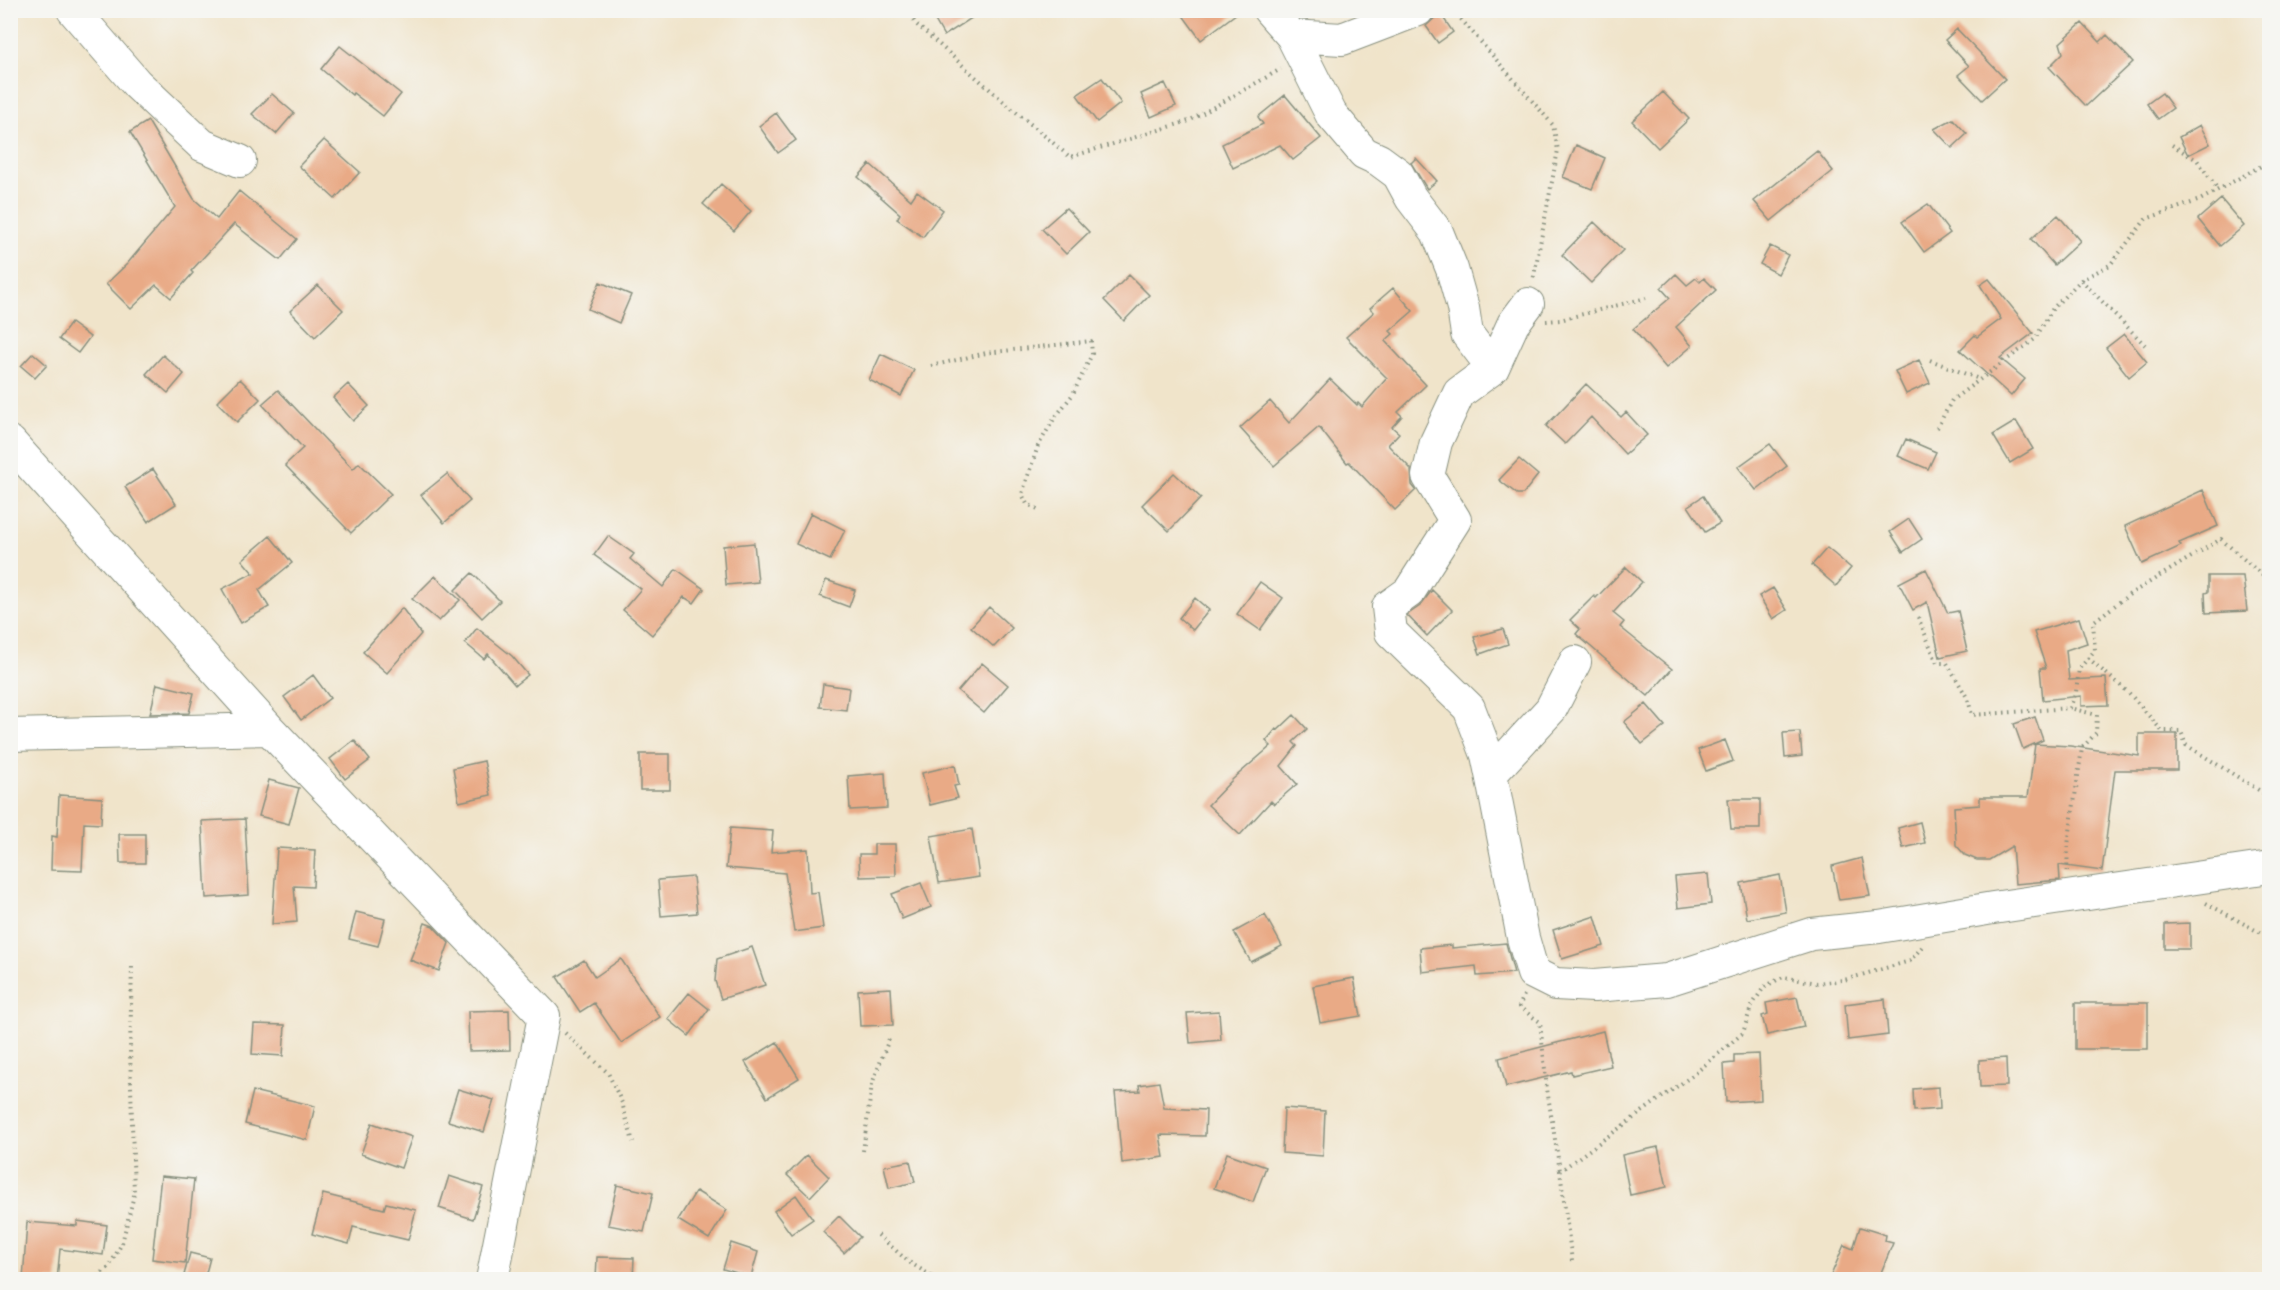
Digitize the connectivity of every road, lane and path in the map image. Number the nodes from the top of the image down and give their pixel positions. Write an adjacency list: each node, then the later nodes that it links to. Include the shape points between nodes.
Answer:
1 (73, 10): 8 (street, via 137,84 202,145)
2 (907, 10): 6 (path, via 924,32 1070,157 1189,121)
3 (1269, 10): 6 (street)
4 (1418, 10): 6 (street, via 1342,39)
5 (1453, 10): 13 (path, via 1553,125 1558,150)
6 (1297, 46): 17 (street, via 1331,114 1364,153 1398,174 1437,232 1452,268 1467,334)
7 (2172, 145): 10 (path, via 2197,160)
8 (240, 161)
9 (2270, 161): 10 (path)
10 (2217, 188): 11 (path, via 2200,200 2146,219 2110,265)
11 (2081, 280): 14 (path); 18 (path, via 2053,308 2035,339)
12 (1646, 298): 13 (path, via 1560,320)
13 (1520, 314): 17 (street)
14 (2145, 345)
15 (1930, 360): 18 (path)
16 (931, 366): 21 (path, via 986,353 1091,341 1092,354 1073,394 1038,446 1027,477 1022,494 1027,504)
17 (1493, 368): 29 (street, via 1459,393 1436,442 1428,476 1455,520 1409,592 1388,607 1391,632 1469,708)
18 (1980, 380): 19 (path, via 1952,400)
19 (1937, 428)
20 (10, 442): 27 (street)
21 (1038, 509)
22 (2270, 582): 24 (path, via 2222,539 2130,594 2093,622 2096,650)
23 (1918, 617): 26 (path, via 1937,663 1947,663 1968,699 1971,715)
24 (2088, 658): 26 (path, via 2079,669); 30 (path, via 2128,693 2162,731 2181,731 2186,745)
25 (1575, 662): 29 (street, via 1551,709)
26 (2070, 708): 32 (path, via 2097,715 2096,733 2082,748)
27 (269, 729): 28 (street); 38 (street)
28 (10, 735)
29 (1491, 774): 37 (street)
30 (2270, 797)
31 (2270, 867): 33 (street)
32 (2066, 878)
33 (2169, 882): 34 (path); 37 (street, via 1811,934 1667,980 1594,986 1555,984)
34 (2270, 938)
35 (1923, 946): 42 (path, via 1910,961 1844,980 1817,983 1783,977 1764,987 1751,1007 1743,1033 1693,1075)
36 (132, 965): 46 (path, via 134,1195 122,1243 109,1267)
37 (1533, 973): 42 (path, via 1519,1007 1540,1022)
38 (544, 1016): 40 (path, via 608,1073); 47 (street)
39 (889, 1039): 41 (path, via 872,1084)
40 (633, 1142)
41 (862, 1151)
42 (1560, 1171): 44 (path)
43 (878, 1235): 45 (path)
44 (1572, 1261)
45 (927, 1274): 48 (path); 49 (path)
46 (93, 1280)
47 (492, 1280)
48 (919, 1280)
49 (938, 1280)

